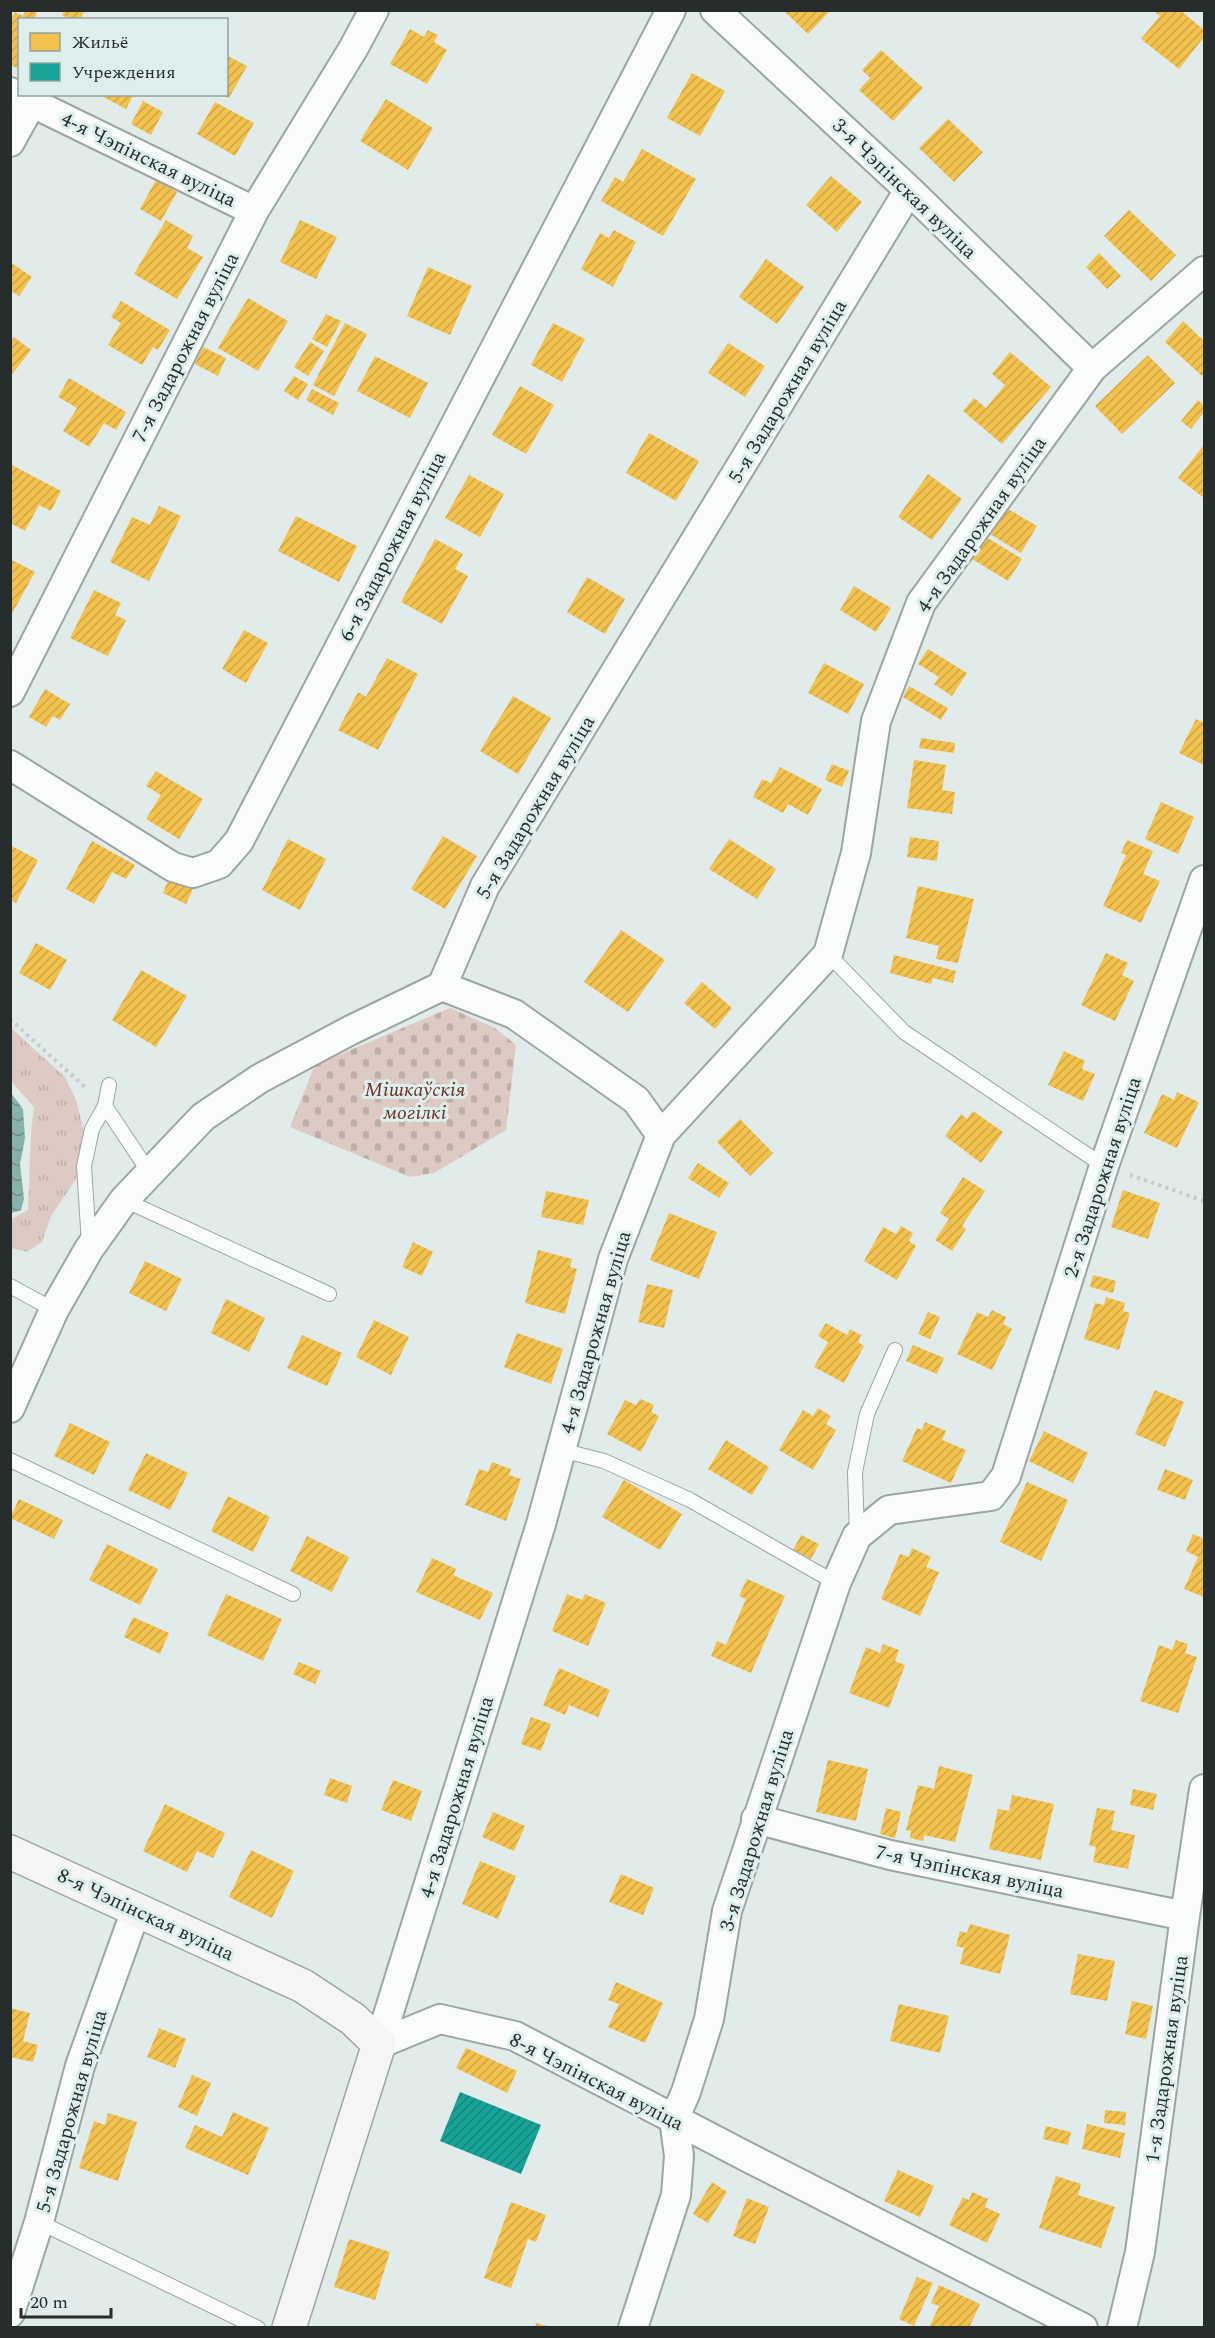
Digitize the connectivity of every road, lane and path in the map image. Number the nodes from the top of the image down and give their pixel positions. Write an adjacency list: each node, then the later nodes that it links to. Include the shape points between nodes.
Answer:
1 (374, 10): 7 (street, 7-я Задарожная вуліца)
2 (670, 10): 11 (street, 6-я Задарожная вуліца, via 239,841 219,864 193,873 173,867)
3 (715, 10): 6 (street, 3-я Чэпінская вуліца)
4 (22, 97): 5 (street); 7 (street, 4-я Чэпінская вуліца)
5 (10, 142)
6 (909, 190): 9 (street, 3-я Чэпінская вуліца); 14 (street, 5-я Задарожная вуліца, via 485,886)
7 (254, 211): 10 (street, 7-я Задарожная вуліца)
8 (1204, 271): 9 (street, 4-я Задарожная вуліца)
9 (1092, 368): 13 (street, 4-я Задарожная вуліца, via 921,603 876,721 856,853)
10 (10, 692)
11 (10, 765)
12 (1204, 880): 19 (street, 2-я Задарожная вуліца)
13 (828, 954): 18 (street, 4-я Задарожная вуліца); 19 (lane, via 904,1032)
14 (442, 986): 18 (street, via 514,1014 636,1100); 20 (street, via 259,1079 203,1117)
15 (10, 1019): 17 (path)
16 (109, 1085): 17 (lane)
17 (105, 1106): 20 (lane); 23 (lane, via 92,1129 84,1166)
18 (661, 1135): 29 (street, 4-я Задарожная вуліца, via 613,1259)
19 (1104, 1166): 22 (path); 31 (street, 2-я Задарожная вуліца)
20 (149, 1172): 21 (street)
21 (124, 1200): 23 (street); 25 (lane)
22 (1204, 1201)
23 (89, 1249): 26 (street)
24 (10, 1286): 26 (lane)
25 (329, 1294)
26 (54, 1310): 28 (street)
27 (895, 1350): 32 (lane, via 867,1414 855,1472)
28 (10, 1408)
29 (561, 1450): 33 (lane, via 604,1461 690,1500); 40 (street, 4-я Задарожная вуліца)
30 (10, 1460): 34 (lane)
31 (1006, 1476): 32 (street, 3-я Задарожная вуліца, via 991,1496 889,1510)
32 (857, 1536): 33 (street, 3-я Задарожная вуліца)
33 (836, 1583): 36 (street, 3-я Задарожная вуліца)
34 (293, 1594)
35 (1204, 1789): 39 (street, 1-я Задарожная вуліца)
36 (756, 1819): 39 (street, 7-я Чэпінская вуліца, via 890,1855); 41 (street, 3-я Задарожная вуліца, via 727,1911 710,2019)
37 (10, 1852): 38 (main road, 8-я Чэпінская вуліца)
38 (136, 1910): 40 (main road, 8-я Чэпінская вуліца, via 303,1986 353,2019); 42 (street, 5-я Задарожная вуліца, via 80,2067)
39 (1185, 1916): 48 (street, 1-я Задарожная вуліца, via 1140,2252)
40 (379, 2044): 41 (street, 8-я Чэпінская вуліца, via 440,2019 515,2036); 45 (main road, 4-я Задарожная вуліца)
41 (674, 2119): 46 (street, via 679,2156 676,2195); 47 (street, 8-я Чэпінская вуліца)
42 (39, 2222): 43 (street, 5-я Задарожная вуліца); 44 (lane)
43 (10, 2313)
44 (258, 2328)
45 (289, 2328)
46 (633, 2328)
47 (1083, 2328)
48 (1122, 2328)

